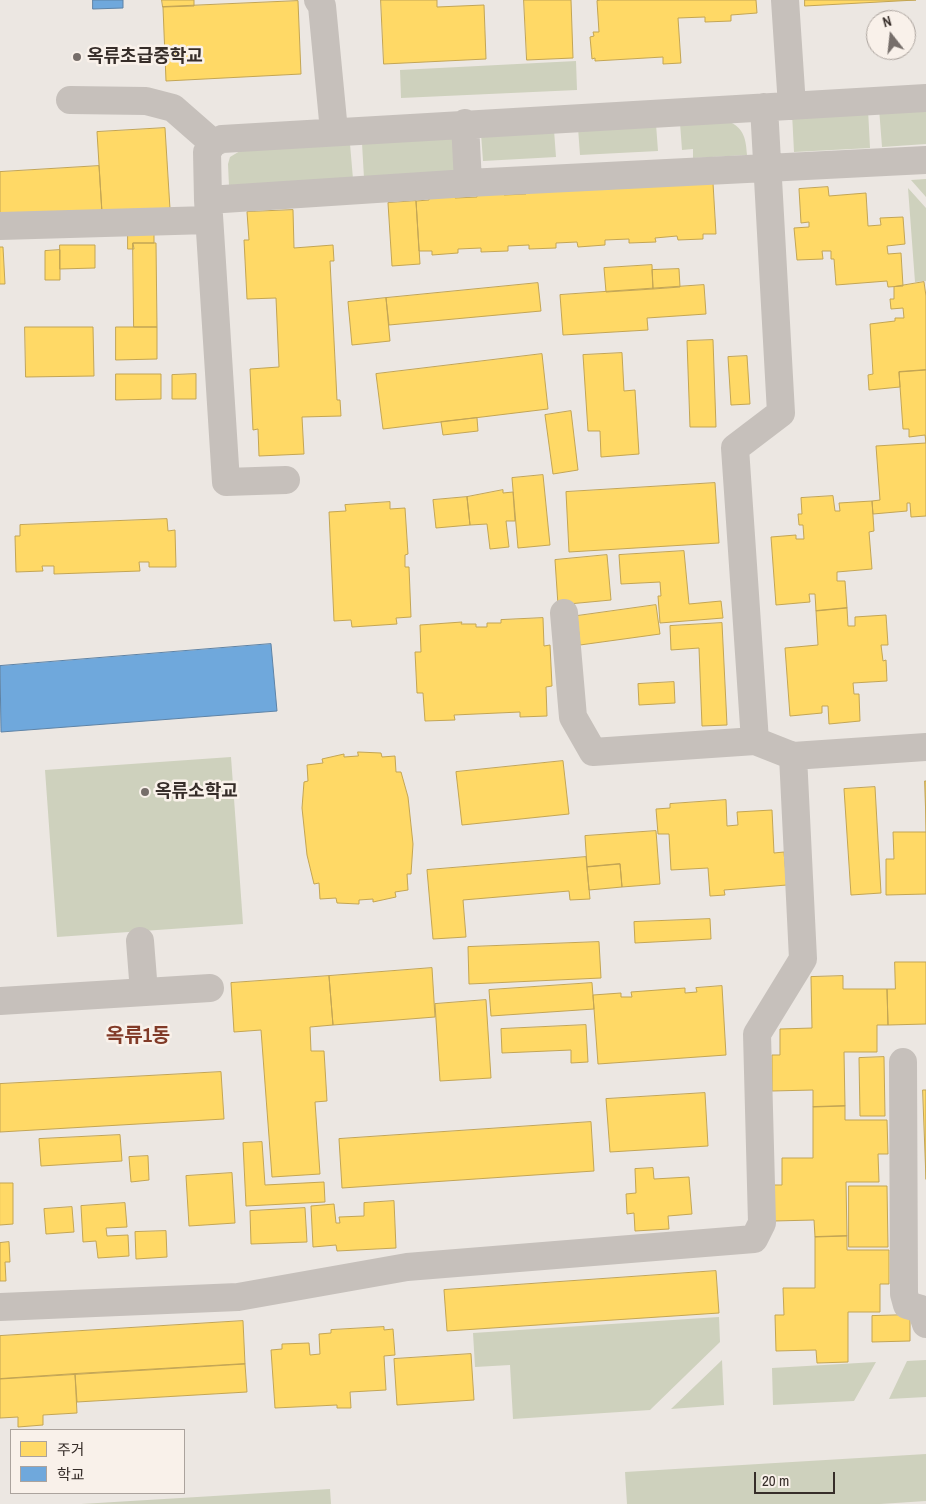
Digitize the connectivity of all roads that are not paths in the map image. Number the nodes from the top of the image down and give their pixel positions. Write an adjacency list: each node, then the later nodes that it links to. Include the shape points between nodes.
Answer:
1 (318, 0): 8 (street, via 322,6)
2 (786, 0): 5 (street)
3 (926, 98): 5 (street)
4 (70, 100): 9 (street, via 146,100 172,108)
5 (792, 106): 6 (street)
6 (764, 107): 7 (street); 11 (street)
7 (465, 123): 8 (street); 12 (street)
8 (334, 131): 9 (street, via 222,139)
9 (213, 143): 13 (street, via 207,152)
10 (926, 160): 11 (street)
11 (768, 168): 12 (street); 17 (street, via 781,413 735,448)
12 (468, 183): 13 (street)
13 (208, 210): 14 (street); 15 (street, via 226,482)
14 (0, 226)
15 (286, 480)
16 (564, 614): 17 (street, via 573,717 592,752)
17 (754, 741): 19 (street)
18 (926, 747): 19 (street)
19 (793, 756): 25 (street, via 803,959 757,1034 762,1222 754,1239 407,1267 238,1297)
20 (140, 941): 22 (street)
21 (210, 988): 22 (street)
22 (144, 992): 23 (street)
23 (0, 1001)
24 (903, 1062): 26 (street, via 904,1294 907,1305 921,1309)
25 (0, 1307)
26 (926, 1324)

